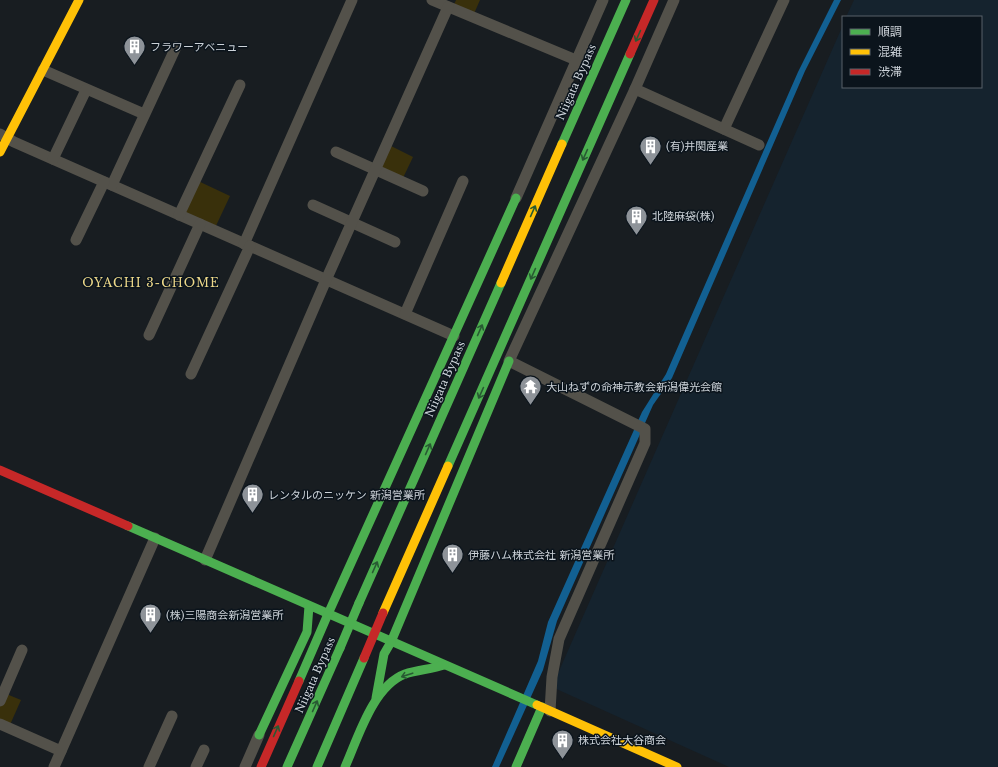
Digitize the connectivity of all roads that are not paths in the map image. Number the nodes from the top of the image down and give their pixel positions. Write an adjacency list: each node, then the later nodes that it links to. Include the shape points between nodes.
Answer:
1 (79, 0): 12 (main road)
2 (352, 0): 34 (street)
3 (432, 0): 9 (street)
4 (603, 0): 11 (street)
5 (626, 0): 62 (main road, Niigata Bypass, one-way to 5, bridge)
6 (654, 0): 63 (main road, one-way to 63, bridge)
7 (674, 0): 14 (street)
8 (784, 0): 17 (street)
9 (451, 5): 11 (street); 23 (street)
10 (176, 47): 16 (street)
11 (576, 60): 27 (street)
12 (43, 70): 15 (street); 18 (main road)
13 (240, 85): 29 (street)
14 (636, 89): 17 (street); 39 (street)
15 (86, 90): 16 (street); 22 (street)
16 (144, 114): 25 (street)
17 (724, 129): 19 (street)
18 (3, 136): 20 (main road); 22 (street)
19 (759, 145)
20 (0, 152)
21 (336, 152): 23 (street)
22 (53, 160): 25 (street)
23 (375, 170): 26 (street); 30 (street)
24 (463, 182): 36 (street)
25 (108, 184): 29 (street); 32 (street)
26 (423, 192)
27 (516, 198): 38 (main road)
28 (312, 205): 30 (street)
29 (179, 215): 31 (street)
30 (352, 223): 33 (street); 35 (street)
31 (200, 224): 34 (street); 37 (street)
32 (76, 240)
33 (395, 242)
34 (247, 245): 35 (street); 40 (street)
35 (326, 280): 36 (street); 43 (street)
36 (405, 314): 38 (street)
37 (149, 335)
38 (454, 336): 45 (main road)
39 (509, 361): 46 (main road); 51 (street, via 645,429 645,443 559,639)
40 (191, 374)
41 (1, 472): 42 (main road)
42 (155, 538): 43 (main road); 56 (street)
43 (205, 560): 44 (main road)
44 (309, 606): 45 (main road); 54 (main road, via 306,632)
45 (328, 614): 46 (main road); 61 (main road, one-way to 45)
46 (391, 642): 48 (main road); 49 (main road, via 384,654)
47 (22, 650): 50 (street)
48 (444, 665): 49 (main road, one-way to 49, via 405,674); 51 (main road)
49 (376, 698): 64 (main road)
50 (0, 701)
51 (546, 709): 65 (main road); 66 (main road)
52 (172, 716): 58 (street)
53 (0, 724): 56 (street)
54 (259, 735): 60 (street)
55 (204, 750): 59 (street)
56 (61, 752): 57 (street)
57 (54, 767)
58 (149, 767)
59 (196, 767)
60 (245, 767)
61 (261, 767)
62 (287, 767)
63 (317, 767)
64 (345, 767)
65 (516, 767)
66 (677, 767)

